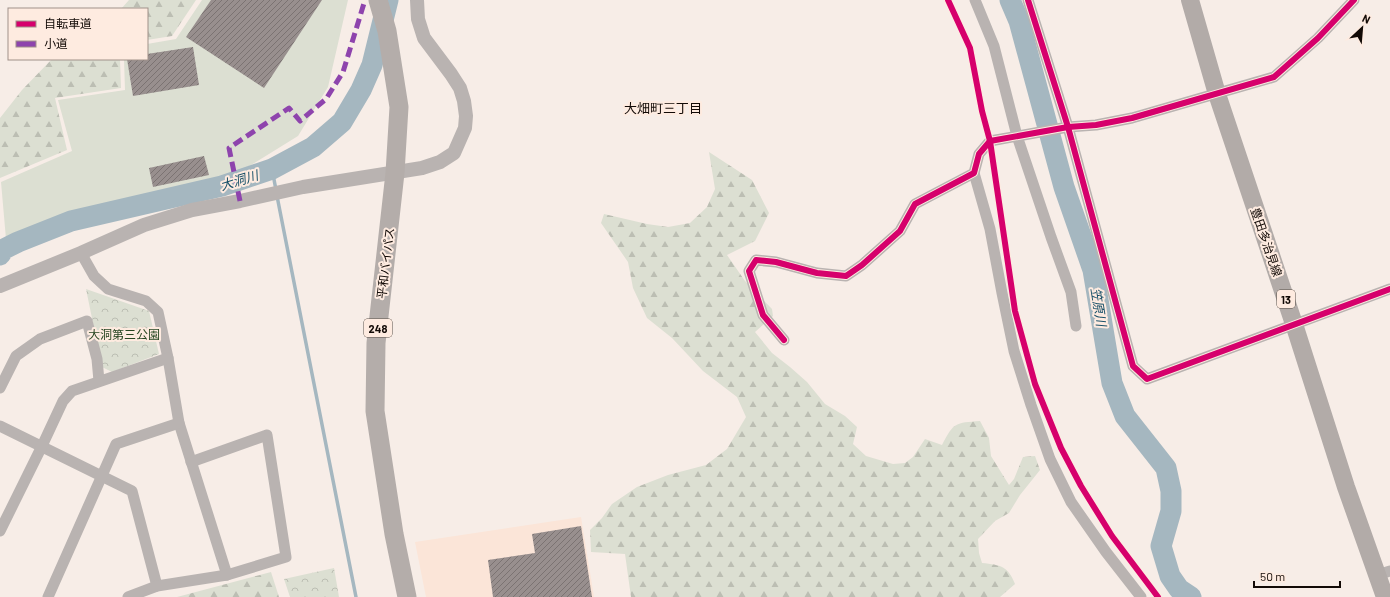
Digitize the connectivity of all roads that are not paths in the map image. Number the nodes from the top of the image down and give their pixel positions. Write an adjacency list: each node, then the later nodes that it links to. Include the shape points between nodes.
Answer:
1 (378, 0): 10 (highway, 平和バイパス / 248, via 387,31 399,106)
2 (416, 0): 10 (street, via 424,38 460,88 466,116 465,128 454,153 440,162)
3 (975, 0): 9 (street, via 994,46)
4 (1028, 0): 8 (street)
5 (1190, 0): 7 (main road, 豊田多治見線 / 13)
6 (1354, 0): 7 (street, via 1318,38 1274,77)
7 (1217, 94): 8 (street, via 1132,118); 15 (main road, 豊田多治見線 / 13)
8 (1068, 127): 9 (street); 15 (street, via 1132,366 1147,379)
9 (1017, 136): 11 (street, via 990,141 979,154); 16 (street, via 1071,292)
10 (395, 173): 12 (street, via 303,187 192,210 150,223); 32 (highway, 平和バイパス / 248, via 376,343 375,411 394,534)
11 (974, 173): 17 (street, via 915,204 900,231 846,276 817,273 776,262 756,260 749,271 763,315); 33 (street, via 990,229 1014,351 1050,459 1071,502)
12 (81, 253): 13 (street); 18 (street, via 94,276 108,289 146,301 158,312)
13 (3, 285)
14 (1390, 289): 15 (street)
15 (1294, 324): 27 (main road, 豊田多治見線 / 13, via 1346,487)
16 (1076, 326)
17 (784, 340)
18 (168, 358): 19 (street); 21 (street)
19 (100, 381): 20 (street, via 87,321 40,339 16,356); 23 (street, via 72,391 63,401)
20 (0, 388)
21 (179, 423): 24 (street); 25 (street, via 116,444)
22 (0, 426): 23 (street)
23 (42, 446): 25 (street); 26 (street)
24 (191, 462): 28 (street); 28 (street, via 267,435 286,557)
25 (102, 475): 29 (street, via 132,491); 30 (street)
26 (0, 531)
27 (1383, 573): 34 (main road, 豊田多治見線 / 13)
28 (227, 575): 29 (street)
29 (157, 586): 31 (street)
30 (48, 597)
31 (128, 597)
32 (407, 597)
33 (1141, 597)
34 (1385, 597)

